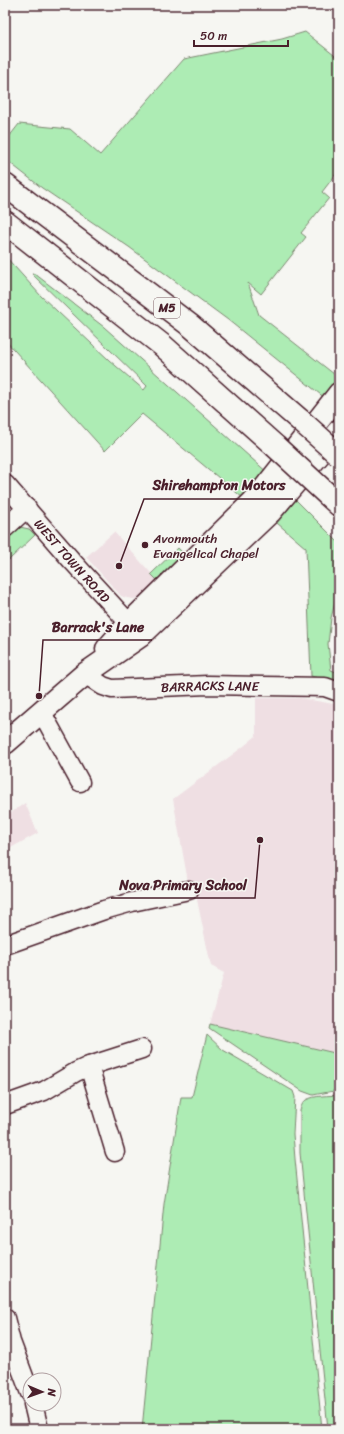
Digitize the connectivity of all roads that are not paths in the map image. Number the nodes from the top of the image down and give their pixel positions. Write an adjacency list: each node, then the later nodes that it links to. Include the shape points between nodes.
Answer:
1 (5, 185): 5 (main road, M5, bridge, via 191,326)
2 (7, 224): 7 (main road, M5, bridge, via 162,346)
3 (339, 394): 10 (main road, via 257,498)
4 (339, 432): 10 (main road, via 270,512)
5 (339, 455)
6 (5, 484): 8 (street, WEST TOWN ROAD)
7 (334, 500)
8 (27, 508): 9 (street); 10 (street, WEST TOWN ROAD)
9 (5, 528)
10 (135, 630): 11 (main road)
11 (85, 674): 12 (street, BARRACKS LANE, via 112,689 208,685 325,687); 13 (main road)
12 (339, 692)
13 (41, 711): 14 (main road); 15 (street)
14 (5, 743)
15 (80, 782)
16 (189, 890): 17 (street, via 111,908)
17 (5, 945)
18 (142, 1050): 19 (street)
19 (89, 1066): 20 (street, via 44,1091); 21 (street)
20 (5, 1104)
21 (115, 1152)
22 (5, 1318): 23 (street)
23 (22, 1372)
24 (35, 1412): 25 (street)
25 (39, 1429)

